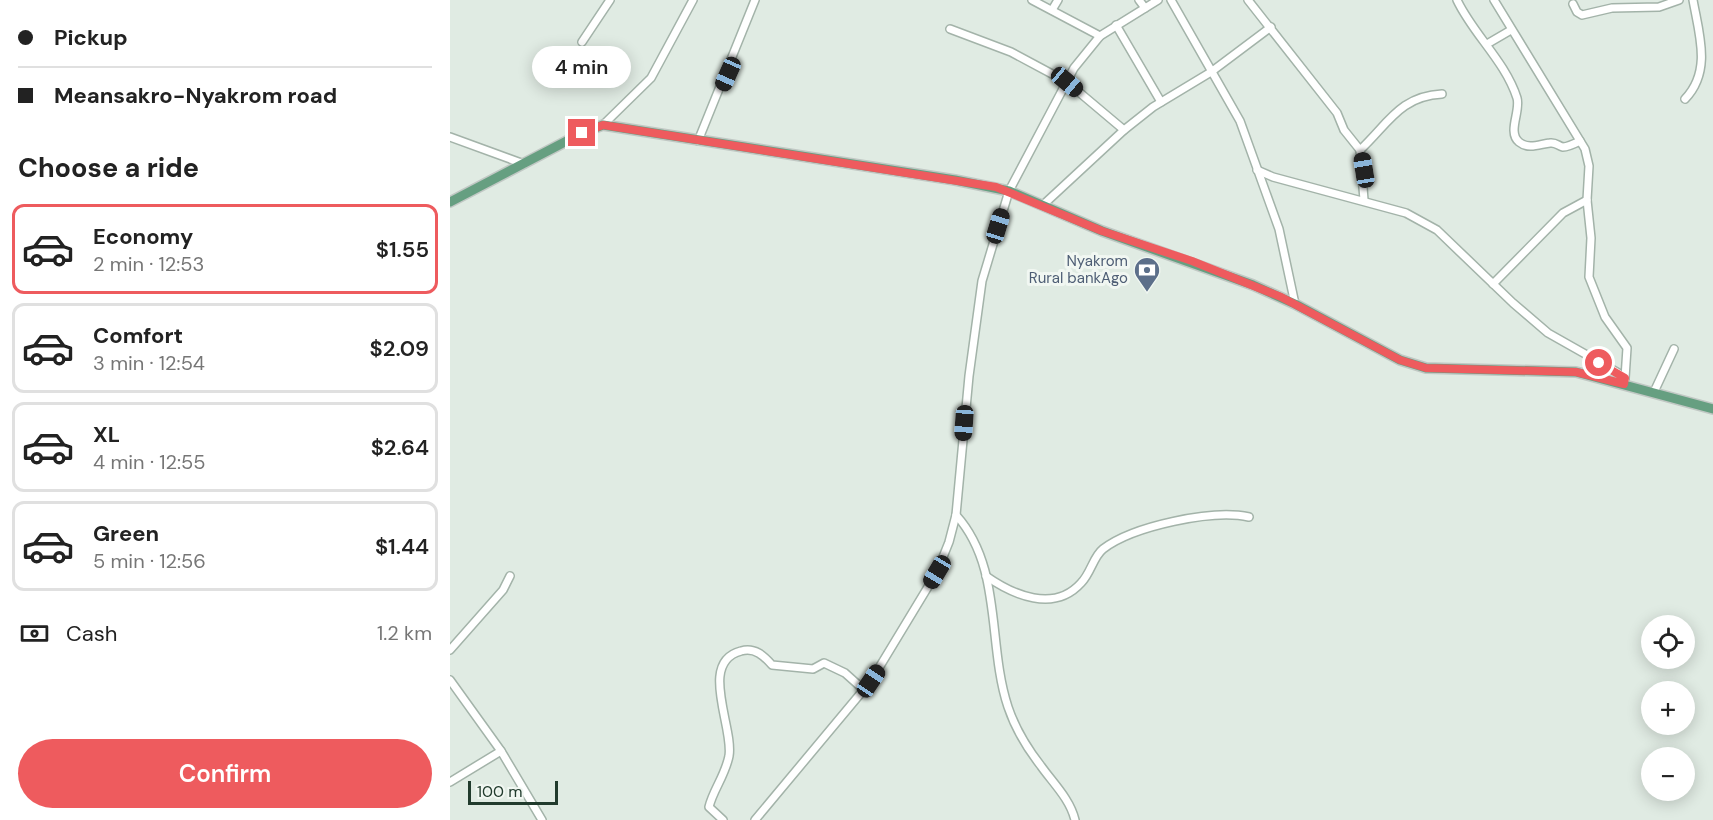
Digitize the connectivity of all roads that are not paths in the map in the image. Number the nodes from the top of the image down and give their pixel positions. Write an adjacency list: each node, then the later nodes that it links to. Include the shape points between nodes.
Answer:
1 (610, 0): 22 (street)
2 (693, 0): 29 (street, via 651,78)
3 (755, 0): 32 (street)
4 (1032, 0): 16 (street)
5 (1058, 0): 16 (street)
6 (1139, 0): 15 (street)
7 (1158, 0): 15 (street)
8 (1171, 0): 24 (street)
9 (1248, 0): 18 (street)
10 (1457, 0): 23 (street)
11 (1494, 0): 20 (street)
12 (1679, 0): 14 (street, via 1659,7 1612,8 1582,15)
13 (1693, 0): 27 (street, via 1702,65 1698,83)
14 (1573, 4)
15 (1145, 8): 17 (street)
16 (1052, 10): 21 (street)
17 (1116, 25): 21 (street); 28 (street)
18 (1271, 27): 24 (street); 34 (street, via 1337,113 1344,130)
19 (950, 29): 25 (street, via 1011,52)
20 (1511, 30): 23 (street); 33 (street)
21 (1100, 36): 25 (street)
22 (582, 42)
23 (1487, 44): 33 (street, via 1517,100 1517,140 1539,147 1551,142 1565,147)
24 (1212, 72): 28 (street); 36 (street, via 1240,121)
25 (1067, 82): 30 (street); 37 (street)
26 (1442, 94): 34 (street, via 1431,94 1401,106)
27 (1685, 99)
28 (1161, 102): 30 (street)
29 (603, 125): 32 (main road); 35 (main road)
30 (1124, 130): 41 (street)
31 (450, 136): 35 (street)
32 (698, 141): 37 (main road)
33 (1580, 141): 39 (street, via 1589,166)
34 (1360, 150): 38 (street)
35 (524, 164): 40 (main road)
36 (1257, 170): 38 (street); 43 (street, via 1284,248)
37 (1009, 191): 41 (main road); 48 (street, via 982,281)
38 (1364, 200): 42 (street, via 1423,220)
39 (1587, 200): 42 (street, via 1563,213); 45 (street, via 1591,238 1589,277 1605,317 1627,348)
40 (450, 201)
41 (1043, 205): 43 (main road)
42 (1492, 284): 45 (street, via 1548,333)
43 (1296, 304): 45 (main road, via 1400,360 1426,368 1559,370)
44 (1674, 349): 46 (street)
45 (1625, 381): 46 (main road)
46 (1654, 392): 47 (main road)
47 (1713, 408)
48 (956, 515): 51 (street, via 965,526); 54 (street, via 937,572)
49 (1249, 517): 51 (street, via 1225,513 1188,518 1130,536 1100,551 1082,583 1071,593 1056,598 1024,597)
50 (510, 576): 52 (street, via 503,590)
51 (986, 576): 60 (street, via 1008,707 1022,740 1060,790)
52 (450, 650)
53 (450, 680): 55 (street)
54 (864, 690): 58 (street, via 845,673 824,663 813,669 772,665 762,653 745,650 725,661 719,680 729,753 709,807); 59 (street)
55 (501, 750): 56 (street); 57 (street)
56 (450, 782)
57 (542, 820)
58 (723, 820)
59 (755, 820)
60 (1075, 820)

